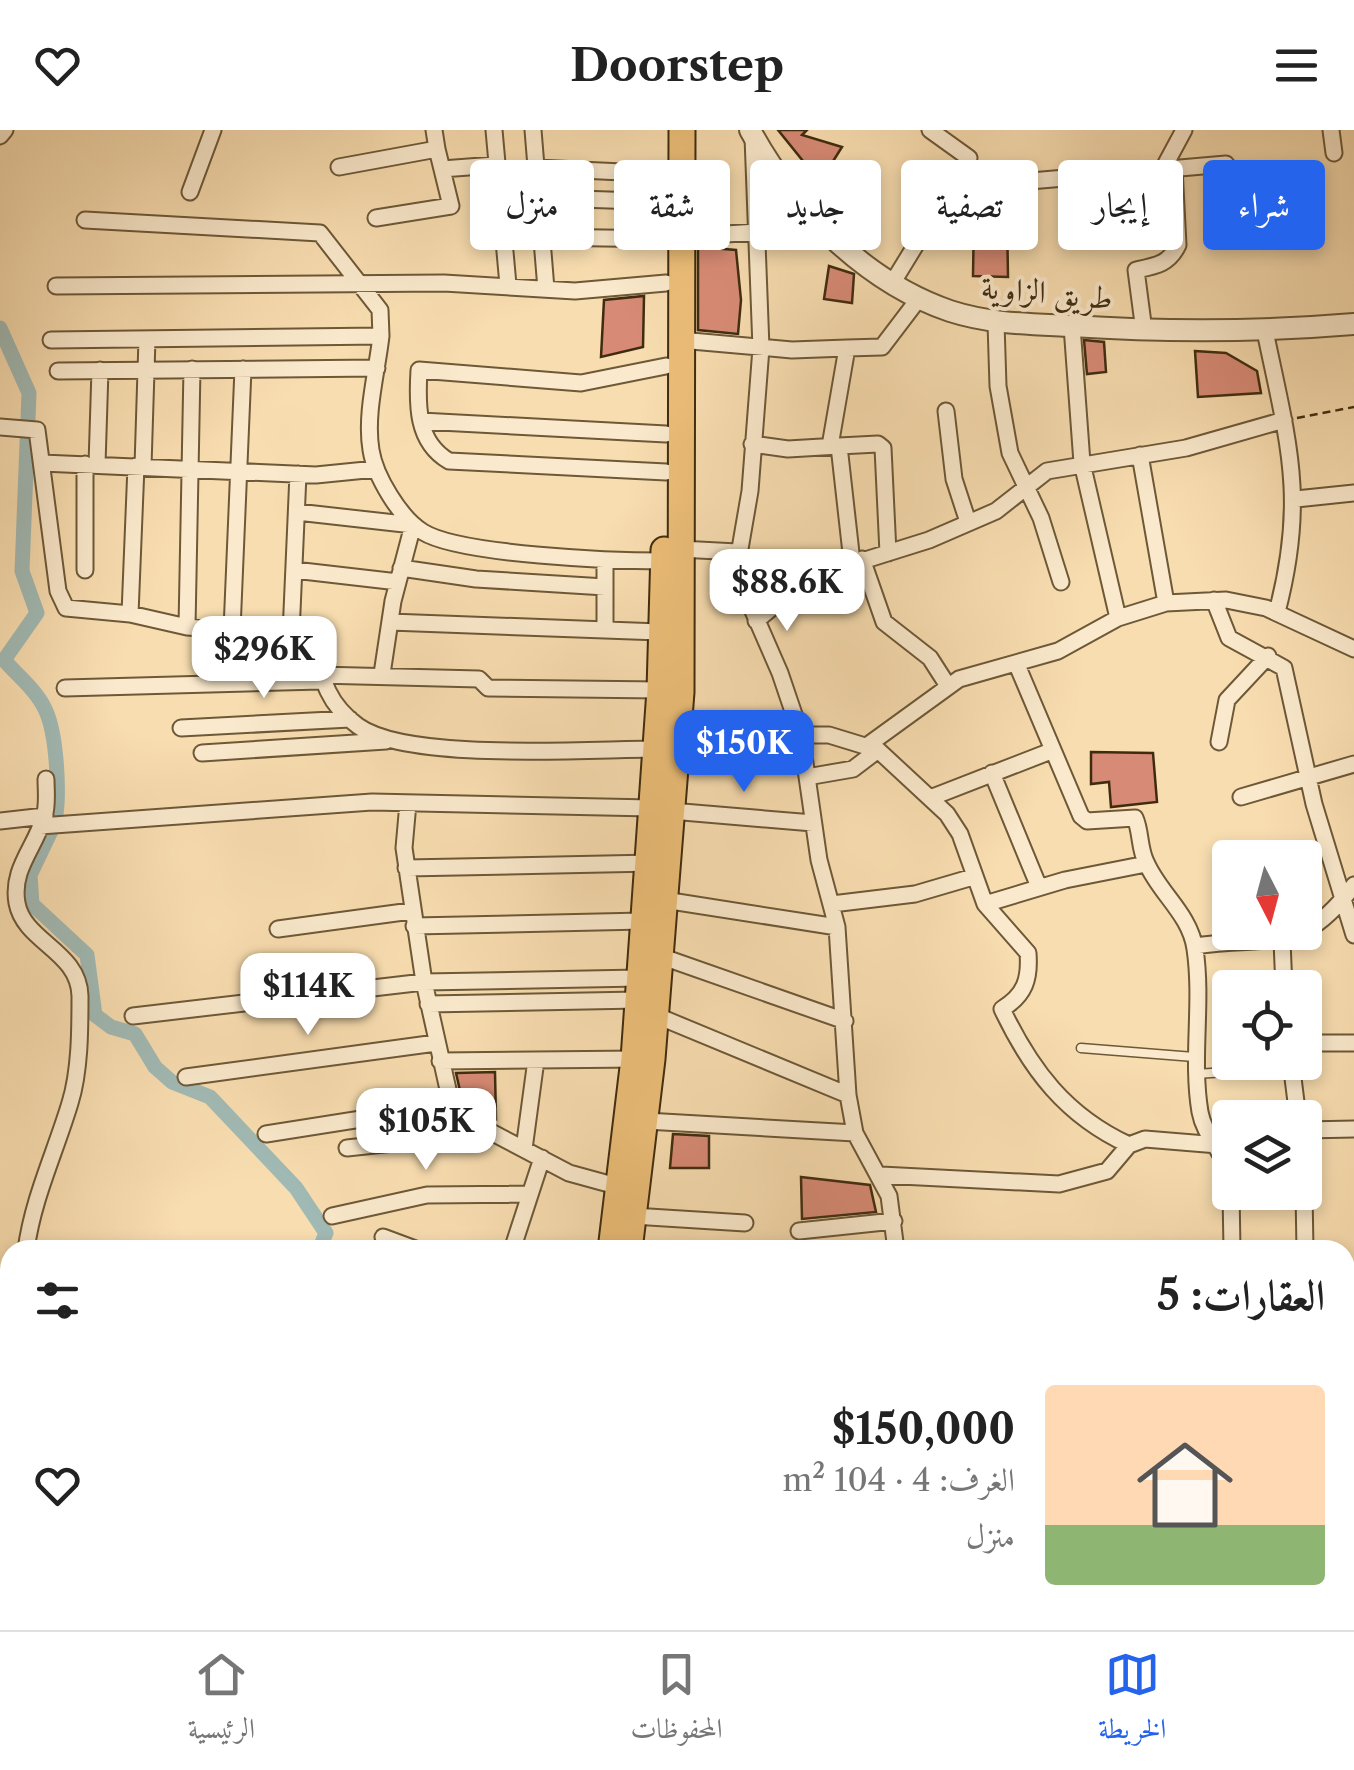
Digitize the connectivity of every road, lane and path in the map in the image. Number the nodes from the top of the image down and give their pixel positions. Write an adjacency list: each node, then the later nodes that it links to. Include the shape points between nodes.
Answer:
1 (5, 130): 12 (street)
2 (213, 130): 25 (street)
3 (434, 130): 13 (street)
4 (494, 130): 15 (street)
5 (533, 130): 16 (street)
6 (666, 130): 17 (main road)
7 (682, 130): 18 (main road)
8 (930, 130): 20 (street)
9 (1184, 130): 21 (street)
10 (1330, 130): 14 (street)
11 (752, 132): 19 (street); 35 (street, طريق الزاوية, via 780,180 836,241)
12 (0, 136)
13 (437, 149): 22 (street); 24 (street)
14 (1334, 153)
15 (495, 160)
16 (535, 160)
17 (666, 160)
18 (680, 160)
19 (753, 160)
20 (968, 160)
21 (1172, 160)
22 (339, 166)
23 (470, 167): 24 (street)
24 (442, 169): 26 (street, via 451,206)
25 (190, 192)
26 (376, 218)
27 (86, 220): 37 (street, via 320,233)
28 (504, 250): 38 (street)
29 (543, 250): 40 (street)
30 (671, 250): 36 (main road)
31 (674, 250): 50 (main road)
32 (758, 250): 51 (street)
33 (913, 250): 35 (street)
34 (1175, 250): 45 (street, via 1160,266 1136,270)
35 (894, 282): 41 (street, طريق الزاوية)
36 (666, 283): 40 (street); 53 (main road)
37 (361, 285): 38 (street); 39 (street); 47 (street, via 380,310)
38 (508, 285): 40 (street)
39 (56, 286)
40 (546, 289)
41 (920, 297): 42 (street, طريق الزاوية); 52 (street, via 882,347)
42 (996, 322): 44 (street, طريق الزاوية); 78 (street, via 1004,424)
43 (1354, 324): 46 (street, طريق الزاوية)
44 (1072, 326): 45 (street, طريق الزاوية); 70 (street)
45 (1144, 331): 46 (street, طريق الزاوية)
46 (1264, 331): 62 (street)
47 (381, 336): 48 (street); 56 (street)
48 (148, 338): 49 (street); 57 (street)
49 (51, 340)
50 (680, 340): 51 (street); 77 (main road)
51 (761, 348): 52 (street); 66 (street)
52 (847, 348): 67 (street)
53 (666, 366): 63 (street, via 580,384 419,370); 65 (main road)
54 (192, 368): 55 (street); 57 (street); 73 (street)
55 (243, 368): 56 (street); 75 (street)
56 (378, 368): 74 (street, via 370,425)
57 (147, 369): 59 (street); 72 (street)
58 (58, 370): 59 (street)
59 (100, 370): 71 (street)
60 (1354, 406): 62 (path)
61 (946, 411): 82 (street, via 954,479)
62 (1284, 420): 68 (street); 80 (street)
63 (420, 421): 65 (street); 77 (street, via 428,443 449,461)
64 (0, 427): 69 (street, via 28,427 38,434)
65 (666, 434): 77 (main road)
66 (752, 444): 67 (street); 84 (street)
67 (835, 446): 85 (street, via 882,446); 88 (street)
68 (1140, 455): 70 (street); 95 (street)
69 (42, 463): 71 (street); 97 (street, via 60,602)
70 (1082, 463): 78 (street, via 1046,471); 98 (street)
71 (91, 464): 72 (street); 89 (street)
72 (139, 466): 73 (street); 97 (street)
73 (190, 468): 75 (street); 101 (street)
74 (376, 468): 76 (street); 83 (street)
75 (239, 471): 76 (street); 102 (street)
76 (298, 474): 81 (street)
77 (670, 485): 86 (main road)
78 (1024, 490): 82 (street); 92 (street, via 1041,518)
79 (1354, 492): 80 (street)
80 (1296, 499): 96 (street)
81 (296, 512): 83 (street); 90 (street)
82 (968, 522): 85 (street)
83 (413, 525): 87 (street, via 436,538); 91 (street)
84 (736, 552): 86 (street); 99 (street, via 740,588)
85 (888, 553): 88 (street)
86 (672, 555): 87 (street); 104 (main road); 116 (main road)
87 (605, 560): 93 (street)
88 (857, 561): 99 (street, via 808,578); 111 (street, via 884,622 930,658)
89 (85, 570)
90 (294, 570): 91 (street); 105 (street)
91 (400, 575): 93 (street); 100 (street)
92 (1061, 582)
93 (605, 587): 103 (street)
94 (1214, 600): 95 (street); 96 (street); 107 (street, via 1229,638)
95 (1166, 604): 98 (street)
96 (1277, 612): 106 (street)
97 (130, 614): 101 (street)
98 (1118, 618): 108 (street)
99 (756, 621): 117 (street)
100 (390, 622): 103 (street); 109 (street)
101 (187, 627): 102 (street)
102 (232, 630): 105 (street)
103 (605, 630): 104 (street)
104 (660, 632): 113 (main road)
105 (291, 634): 110 (street, via 314,641)
106 (1354, 648)
107 (1268, 656): 119 (street, via 1227,700); 126 (street, via 1287,676)
108 (1016, 665): 111 (street); 122 (street)
109 (382, 674): 110 (street); 113 (street, via 480,679 488,688)
110 (319, 678): 112 (street); 114 (street)
111 (948, 686): 120 (street)
112 (64, 688)
113 (660, 690): 121 (main road)
114 (350, 719): 115 (street); 118 (street)
115 (181, 728)
116 (678, 735): 117 (street); 132 (main road)
117 (800, 736): 120 (street, via 829,735); 127 (street)
118 (390, 741): 121 (street); 123 (street)
119 (1219, 742)
120 (873, 748): 127 (street, via 852,770); 130 (street)
121 (656, 750): 132 (main road)
122 (1052, 751): 125 (street); 137 (street, via 1084,820 1137,820)
123 (202, 753)
124 (1354, 764): 126 (street)
125 (992, 773): 130 (street); 141 (street)
126 (1307, 774): 129 (street); 142 (street)
127 (807, 777): 135 (street)
128 (46, 779): 134 (street)
129 (1240, 797)
130 (930, 798): 139 (street, via 960,834)
131 (408, 803): 132 (street); 134 (street); 138 (street)
132 (661, 809): 135 (street); 136 (main road)
133 (0, 821): 134 (street)
134 (42, 821): 194 (street, via 19,870 16,902 30,927 70,964 80,1002 72,1098)
135 (813, 824): 143 (street)
136 (657, 863): 138 (street); 145 (main road)
137 (1146, 864): 141 (street); 152 (street)
138 (406, 868): 146 (street)
139 (973, 878): 143 (street, via 915,894); 144 (street)
140 (1354, 885): 142 (street)
141 (1038, 887): 144 (street)
142 (1342, 901): 147 (street); 150 (street)
143 (832, 904): 148 (street)
144 (985, 904): 178 (street, via 1028,953 1027,983 1002,1009 1024,1055 1077,1116)
145 (651, 906): 146 (street); 148 (street); 153 (main road); 155 (main road)
146 (413, 918): 149 (street); 154 (street)
147 (1322, 920)
148 (837, 928): 158 (street)
149 (278, 929)
150 (1353, 929)
151 (1212, 943): 152 (street)
152 (1195, 946): 163 (street)
153 (660, 956): 155 (main road); 158 (street)
154 (424, 982): 155 (street); 156 (street); 157 (street)
155 (644, 997): 156 (street); 164 (main road); 170 (street)
156 (428, 1004): 159 (street)
157 (133, 1016)
158 (845, 1021): 170 (street)
159 (436, 1043): 166 (street); 169 (street)
160 (1322, 1043): 161 (street)
161 (1354, 1043)
162 (1081, 1048): 163 (lane)
163 (1194, 1057): 168 (street)
164 (643, 1059): 165 (street); 172 (main road); 184 (main road)
165 (536, 1060): 166 (street); 181 (street)
166 (440, 1061): 171 (street)
167 (1212, 1073): 168 (lane)
168 (1196, 1074): 177 (street, via 1203,1125)
169 (186, 1078)
170 (848, 1095): 175 (street)
171 (454, 1112): 176 (street); 180 (street, via 421,1140); 181 (street)
172 (646, 1121): 175 (street); 189 (main road)
173 (1354, 1129): 174 (street)
174 (1322, 1130)
175 (855, 1133): 183 (street)
176 (266, 1134)
177 (1212, 1135)
178 (1128, 1144): 179 (street, via 1167,1139); 183 (street, via 1107,1171 1059,1184)
179 (1212, 1145)
180 (347, 1148)
181 (524, 1149): 182 (street)
182 (542, 1158): 184 (street); 185 (street)
183 (882, 1175): 190 (street)
184 (620, 1187): 197 (main road)
185 (529, 1194): 188 (street, via 427,1195); 196 (street)
186 (1231, 1210): 200 (street)
187 (1304, 1210): 201 (street)
188 (332, 1216)
189 (634, 1216): 191 (street); 198 (main road)
190 (894, 1221): 192 (street); 199 (street)
191 (746, 1223)
192 (799, 1230)
193 (383, 1238): 195 (street)
194 (28, 1240)
195 (389, 1240)
196 (515, 1240)
197 (612, 1240)
198 (630, 1240)
199 (895, 1240)
200 (1232, 1240)
201 (1305, 1240)

